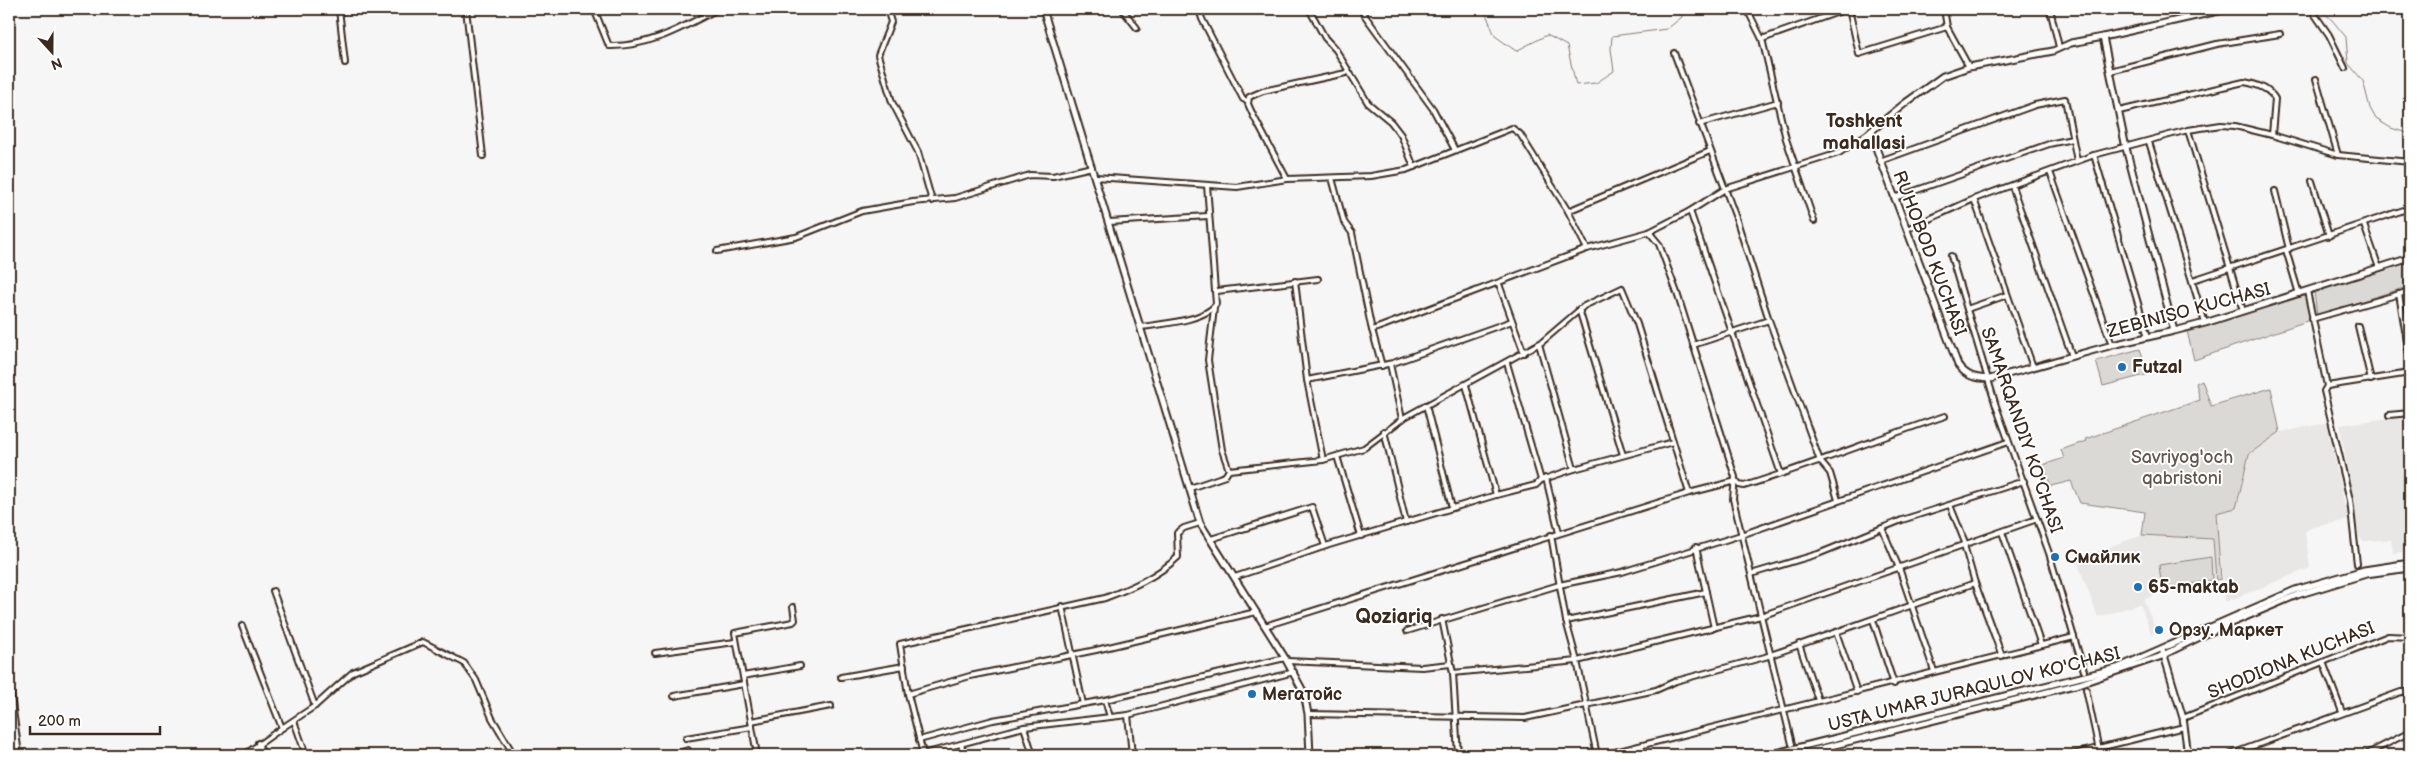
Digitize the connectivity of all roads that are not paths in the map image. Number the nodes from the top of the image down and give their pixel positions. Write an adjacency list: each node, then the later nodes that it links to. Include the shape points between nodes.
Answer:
1 (339, 9): 24 (street)
2 (466, 9): 44 (street)
3 (594, 9): 4 (street, via 609,46 629,46 664,36)
4 (718, 9)
5 (887, 9): 62 (street, via 891,22 878,55 892,102 918,152)
6 (1043, 9): 48 (main road)
7 (1122, 9): 18 (street)
8 (1199, 9): 30 (street, via 1243,99)
9 (1309, 9): 50 (street, via 1368,103 1402,135)
10 (1360, 9): 40 (street, via 1433,109)
11 (1747, 9): 21 (street)
12 (1848, 9): 17 (street, via 1859,54); 21 (street)
13 (1944, 9): 17 (street)
14 (2050, 9): 22 (street)
15 (2227, 9): 20 (main road)
16 (2311, 9): 26 (street, via 2329,35)
17 (1947, 27): 25 (street)
18 (1137, 28)
19 (2280, 34): 27 (street, via 2217,44)
20 (2103, 37): 22 (main road); 27 (main road)
21 (1762, 39): 31 (street)
22 (2059, 47): 25 (main road, via 2053,51)
23 (1674, 53): 33 (street)
24 (345, 62)
25 (1969, 67): 35 (main road, via 1944,76)
26 (2345, 68)
27 (2110, 71): 32 (main road)
28 (1346, 73): 30 (street, via 1263,91)
29 (2316, 79): 43 (street)
30 (1248, 101): 54 (street)
31 (1778, 102): 33 (street); 49 (street)
32 (2119, 111): 36 (street, via 2244,82 2256,84 2275,99); 39 (main road)
33 (1699, 124): 41 (street)
34 (2188, 130): 36 (street, via 2227,124); 38 (street); 78 (street)
35 (1870, 132): 45 (main road, RUHOBOD KUCHASI); 49 (street, via 1839,153)
36 (2272, 135): 43 (street)
37 (2072, 139): 45 (street, via 2065,99 2035,104); 46 (street); 60 (street)
38 (2149, 142): 39 (street); 81 (street)
39 (2126, 148): 42 (street); 101 (main road)
40 (1455, 150): 50 (street); 64 (street, via 1507,129 1517,130)
41 (1710, 151): 58 (street); 64 (street)
42 (2094, 155): 46 (street); 103 (street)
43 (2338, 155): 47 (street)
44 (484, 156)
45 (1880, 161): 60 (main road, RUHOBOD KUCHASI)
46 (2077, 161): 51 (street)
47 (2410, 162)
48 (1092, 166): 52 (main road); 62 (street, via 1053,176 1030,175 955,198)
49 (1795, 166): 58 (street); 67 (street)
50 (1414, 167): 53 (street, via 1386,174)
51 (2050, 172): 57 (street); 106 (street)
52 (1096, 177): 56 (street); 68 (main road)
53 (1332, 178): 54 (street); 100 (street, via 1344,222 1352,233)
54 (1287, 179): 56 (street, via 1237,187)
55 (2312, 181): 72 (street)
56 (1208, 185): 66 (street)
57 (2012, 186): 61 (street); 108 (street)
58 (1725, 189): 65 (street); 95 (street)
59 (2275, 191): 74 (street)
60 (1894, 198): 70 (main road, RUHOBOD KUCHASI)
61 (1974, 199): 70 (street); 87 (street)
62 (932, 201): 75 (street, via 862,211 796,237)
63 (2410, 208): 69 (street)
64 (1568, 211): 73 (street)
65 (1690, 211): 71 (street); 102 (street)
66 (1208, 216): 68 (street); 84 (street)
67 (1814, 221)
68 (1109, 222): 99 (main road)
69 (2364, 224): 72 (street); 79 (street)
70 (1907, 230): 115 (main road, RUHOBOD KUCHASI, via 1958,365)
71 (1649, 232): 73 (street); 105 (street, via 1659,244)
72 (2329, 236): 74 (street)
73 (1587, 249): 83 (street)
74 (2288, 250): 78 (street); 88 (street)
75 (717, 251)
76 (1950, 256): 92 (street, SAMARQANDIY KO'CHASI)
77 (2410, 258): 79 (main road, ZEBINISO KUCHASI)
78 (2231, 268): 81 (street); 93 (street)
79 (2379, 268): 85 (main road, ZEBINISO KUCHASI)
80 (1318, 279): 82 (street)
81 (2193, 280): 97 (street)
82 (1296, 281): 84 (street); 116 (street)
83 (1499, 284): 96 (street); 100 (street)
84 (1217, 291): 90 (street)
85 (2307, 291): 88 (main road, ZEBINISO KUCHASI); 94 (street)
86 (2410, 291): 89 (street)
87 (2006, 294): 92 (street); 113 (street)
88 (2299, 294): 93 (main road, ZEBINISO KUCHASI)
89 (2398, 294): 94 (street); 109 (street)
90 (1214, 308): 99 (street, via 1190,319); 134 (street, via 1208,360 1222,450)
91 (1580, 309): 104 (street); 127 (street, via 1618,288 1624,290); 129 (street)
92 (1967, 309): 117 (street, SAMARQANDIY KO'CHASI)
93 (2243, 311): 97 (main road, ZEBINISO KUCHASI)
94 (2312, 319): 120 (street)
95 (1769, 320): 102 (street); 132 (street)
96 (1512, 321): 107 (street); 111 (street)
97 (2205, 323): 101 (main road, ZEBINISO KUCHASI)
98 (2358, 326): 118 (street)
99 (1142, 327): 139 (main road)
100 (1372, 330): 112 (street)
101 (2174, 331): 103 (main road, ZEBINISO KUCHASI)
102 (1732, 332): 105 (street); 135 (street)
103 (2148, 337): 106 (main road, ZEBINISO KUCHASI)
104 (1539, 344): 107 (street); 133 (street)
105 (1694, 345): 137 (street)
106 (2112, 345): 108 (main road, ZEBINISO KUCHASI)
107 (1524, 353): 110 (street)
108 (2072, 356): 113 (main road, ZEBINISO KUCHASI)
109 (2410, 360)
110 (1507, 362): 119 (street); 136 (street)
111 (1390, 364): 112 (street); 125 (street)
112 (1382, 366): 116 (street)
113 (2034, 367): 117 (main road, ZEBINISO KUCHASI)
114 (2410, 373): 118 (street)
115 (1972, 378): 117 (main road, ZEBINISO KUCHASI)
116 (1307, 380): 131 (street)
117 (1990, 380): 128 (street, SAMARQANDIY KO'CHASI)
118 (2371, 380): 120 (street)
119 (1466, 385): 121 (street); 141 (street)
120 (2327, 386): 159 (street, via 2324,391 2350,500)
121 (1426, 405): 125 (street); 144 (street)
122 (2410, 412): 123 (street)
123 (2388, 415)
124 (1945, 416): 132 (street)
125 (1402, 419): 126 (street)
126 (1384, 432): 130 (street, via 1364,448); 146 (street)
127 (1673, 442): 129 (street); 140 (street)
128 (2008, 442): 138 (street, SAMARQANDIY KO'CHASI); 142 (street)
129 (1623, 455): 133 (street)
130 (1337, 456): 131 (street); 153 (street)
131 (1323, 460): 134 (street)
132 (1820, 461): 135 (street); 142 (street, via 1830,473)
133 (1574, 469): 136 (street)
134 (1229, 470): 139 (street, via 1224,476)
135 (1781, 474): 137 (street, via 1744,486)
136 (1543, 479): 141 (street, via 1536,485); 150 (street)
137 (1736, 481): 140 (street); 151 (street, via 1733,499)
138 (2024, 481): 143 (street); 145 (street, SAMARQANDIY KO'CHASI)
139 (1190, 488): 147 (main road)
140 (1690, 493): 150 (street)
141 (1496, 495): 144 (street)
142 (1838, 500): 151 (street)
143 (1950, 504): 148 (street); 155 (street)
144 (1452, 508): 146 (street)
145 (2037, 519): 149 (street); 181 (street, SAMARQANDIY KO'CHASI)
146 (1406, 522): 153 (street)
147 (1200, 523): 154 (main road); 169 (street, via 1177,533 1178,557 1131,588 1105,598)
148 (1882, 528): 160 (street); 162 (street, via 1818,554)
149 (2002, 532): 155 (street); 185 (street)
150 (1559, 534): 152 (street)
151 (1741, 534): 157 (street); 162 (street)
152 (1551, 535): 165 (street); 177 (street)
153 (1361, 536): 156 (street)
154 (1211, 539): 156 (street, via 1312,507); 163 (main road)
155 (1965, 545): 160 (street); 164 (street)
156 (1324, 546): 163 (street)
157 (1696, 547): 165 (street, via 1622,572); 167 (street)
158 (2410, 563): 186 (main road, USTA UMAR JURAQULOV KO'CHASI, via 2364,570 2295,590 2205,629)
159 (2357, 564)
160 (1899, 568): 170 (street); 172 (street)
161 (2410, 568): 186 (main road, USTA UMAR JURAQULOV KO'CHASI, via 2366,574 2297,595)
162 (1751, 574): 172 (street)
163 (1235, 577): 171 (main road)
164 (1975, 583): 170 (street); 190 (street)
165 (1559, 585): 173 (street); 175 (street)
166 (273, 591): 215 (street)
167 (1706, 592): 175 (street); 178 (street)
168 (793, 606): 183 (street, via 793,622 738,631 734,633)
169 (1062, 606): 188 (street); 196 (street, via 900,644)
170 (1912, 606): 174 (street); 197 (street)
171 (1256, 612): 177 (main road); 188 (street)
172 (1762, 616): 178 (street); 189 (street)
173 (1442, 620): 179 (street); 194 (street)
174 (1873, 620): 180 (street); 204 (street)
175 (1566, 621): 192 (street)
176 (242, 626): 229 (street)
177 (1265, 626): 191 (main road)
178 (1714, 628): 192 (street)
179 (1407, 631)
180 (1836, 632): 184 (street); 207 (street)
181 (2074, 637): 185 (street); 199 (street, SAMARQANDIY KO'CHASI)
182 (2410, 637): 193 (street, SHODIONA KUCHASI, via 2388,636)
183 (735, 642): 187 (street); 201 (street)
184 (1799, 644): 189 (street); 212 (street)
185 (2041, 646): 190 (street)
186 (2163, 652): 223 (main road); 255 (main road, USTA UMAR JURAQULOV KO'CHASI, via 2075,680); 256 (main road, USTA UMAR JURAQULOV KO'CHASI, via 2079,684)
187 (655, 653)
188 (1072, 655): 209 (street, via 970,676); 213 (street)
189 (1769, 655): 214 (street, via 1676,681 1656,690); 217 (street)
190 (2002, 656): 197 (street)
191 (1286, 660): 194 (street, via 1422,667); 198 (main road); 211 (street)
192 (1577, 661): 200 (street); 214 (street)
193 (2323, 662): 218 (street); 223 (street, SHODIONA KUCHASI)
194 (1451, 664): 200 (street)
195 (800, 666): 201 (street)
196 (904, 666): 202 (street); 209 (street)
197 (1934, 671): 204 (street)
198 (1294, 672): 219 (main road, via 1304,693); 220 (street)
199 (2084, 672)
200 (1453, 673): 222 (street)
201 (743, 676): 203 (street)
202 (841, 677)
203 (744, 684): 210 (street); 225 (street)
204 (1894, 684): 207 (street)
205 (9, 688): 240 (highway)
206 (2086, 689): 237 (street)
207 (1858, 692): 212 (street)
208 (2410, 692): 218 (street, via 2401,692)
209 (908, 694): 232 (street)
210 (674, 696)
211 (1105, 700): 213 (street); 221 (street)
212 (1818, 700): 217 (street)
213 (1083, 704): 232 (street, via 993,720)
214 (1585, 704): 222 (street, via 1525,718); 253 (street)
215 (315, 706): 224 (street); 244 (street, via 353,672 423,642 464,663)
216 (832, 706): 225 (street)
217 (1784, 710): 235 (street); 254 (street)
218 (2342, 712): 260 (street)
219 (1308, 714): 222 (street); 251 (main road)
220 (1128, 715): 221 (street); 250 (street)
221 (1110, 717): 227 (street)
222 (1456, 717): 252 (street)
223 (2183, 718): 228 (main road)
224 (294, 721): 229 (street); 243 (street)
225 (751, 721): 226 (street)
226 (752, 727): 231 (street); 246 (street)
227 (1024, 727): 234 (street); 249 (street)
228 (2184, 727): 237 (street); 259 (main road)
229 (282, 728): 233 (street)
230 (2410, 732): 261 (street)
231 (686, 738)
232 (920, 740): 247 (street)
233 (258, 743): 241 (street); 242 (street)
234 (961, 744): 247 (street); 248 (street)
235 (1792, 744)
236 (9, 745): 239 (highway)
237 (2098, 747): 257 (street); 258 (street)
238 (688, 750): 245 (street)
239 (10, 755)
240 (18, 755)
241 (244, 755)
242 (263, 755)
243 (306, 755)
244 (514, 755)
245 (673, 755)
246 (757, 755)
247 (921, 755)
248 (964, 755)
249 (1034, 755)
250 (1132, 755)
251 (1310, 755)
252 (1458, 755)
253 (1597, 755)
254 (1603, 755)
255 (1768, 755)
256 (1795, 755)
257 (2070, 755)
258 (2100, 755)
259 (2188, 755)
260 (2229, 755)
261 (2365, 755)

